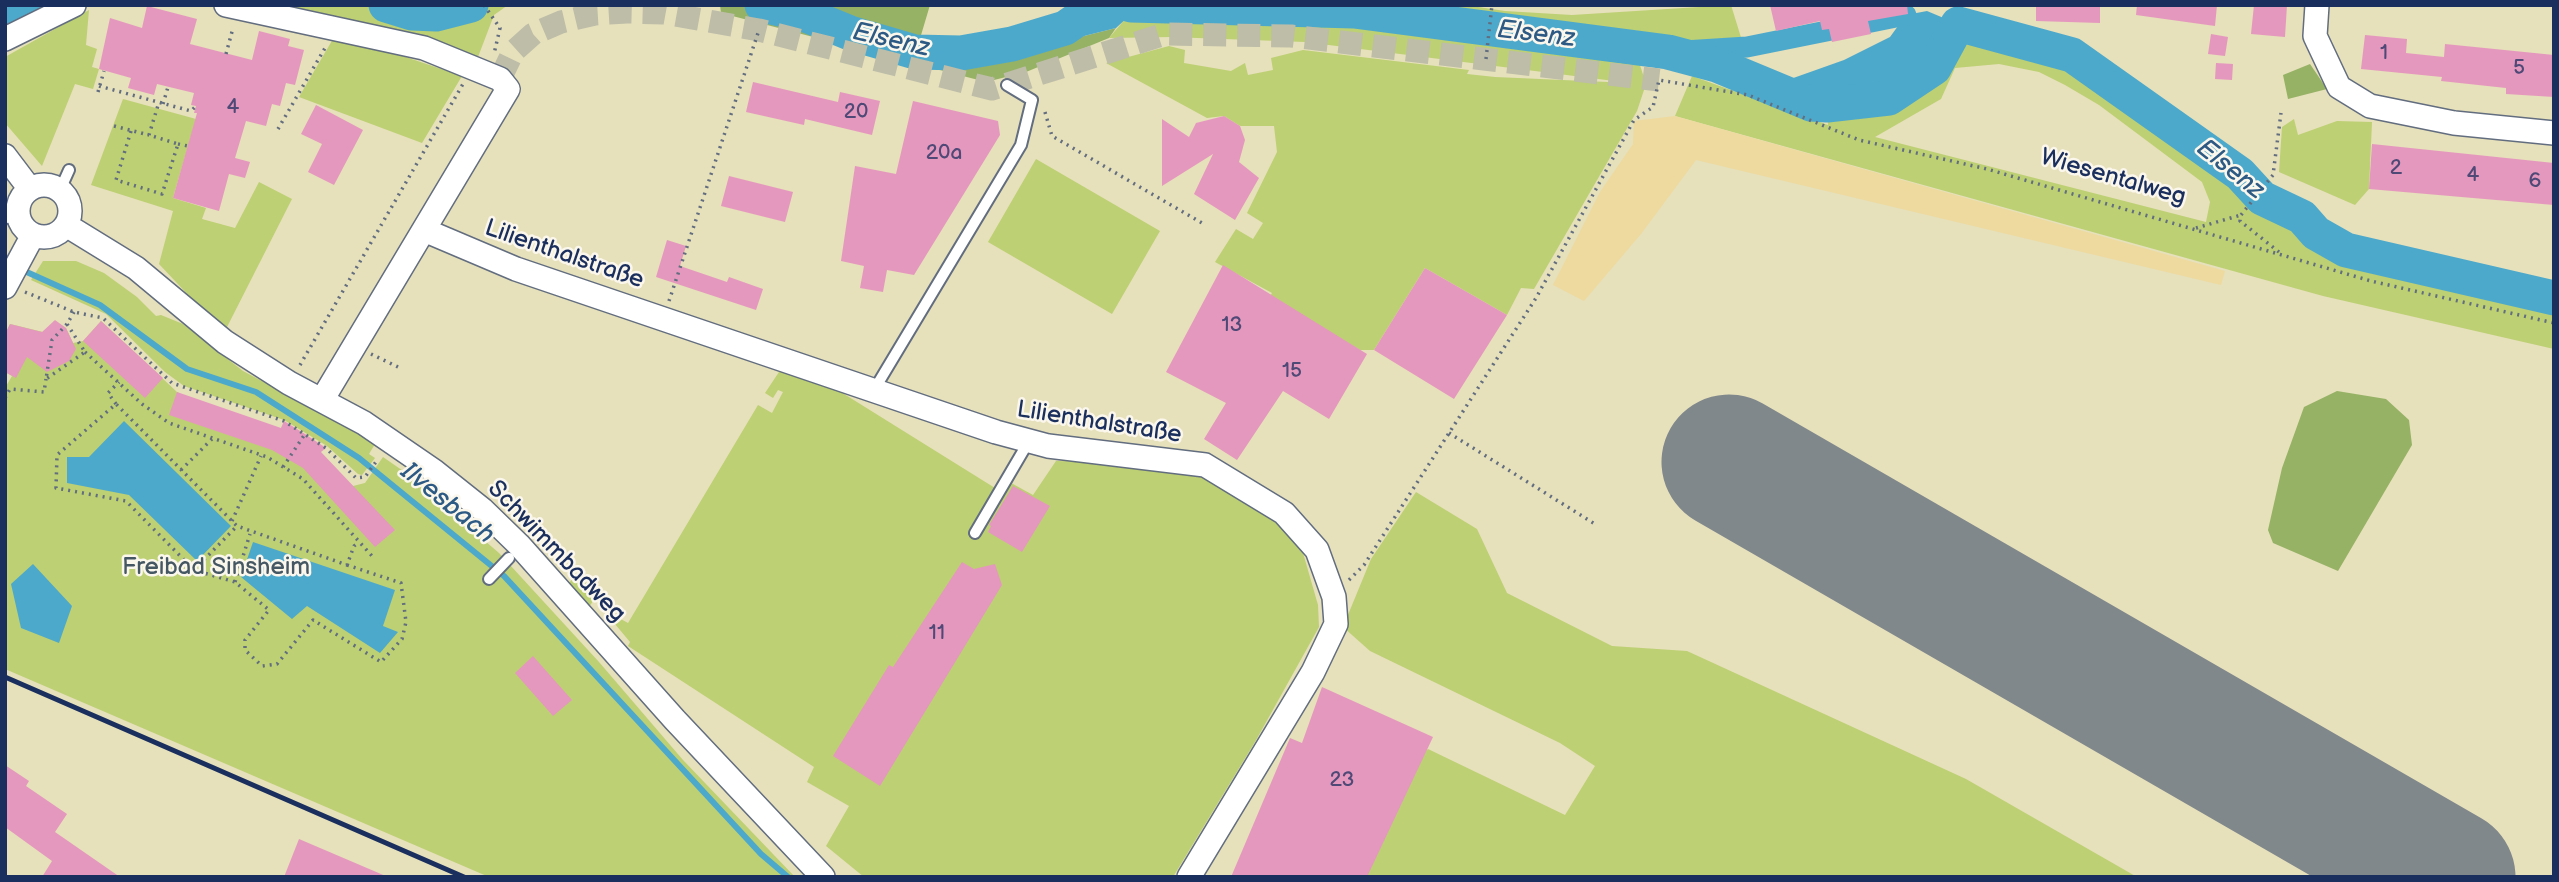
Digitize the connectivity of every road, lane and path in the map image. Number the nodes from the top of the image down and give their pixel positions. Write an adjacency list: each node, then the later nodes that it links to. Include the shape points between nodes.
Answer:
1 (74, 5): 8 (street)
2 (484, 5): 11 (path, via 500,28 499,42 494,55)
3 (2317, 5): 24 (street, via 2315,36 2339,87 2370,106 2454,122)
4 (231, 6): 9 (path); 11 (street, via 399,41)
5 (1492, 6): 10 (path)
6 (758, 30): 40 (path)
7 (331, 37): 22 (path)
8 (5, 39)
9 (226, 54)
10 (1486, 60)
11 (472, 68): 35 (street, via 500,79 508,89); 46 (path)
12 (104, 71): 14 (path)
13 (1007, 85): 17 (lane)
14 (99, 86): 16 (path); 18 (path)
15 (168, 87): 18 (path)
16 (98, 92)
17 (1032, 100): 32 (path, via 1043,105 1052,136); 49 (lane, via 1021,145)
18 (161, 103): 19 (path, via 191,111); 25 (path)
19 (196, 106)
20 (2281, 113): 30 (path, via 2273,175)
21 (114, 126): 23 (path)
22 (278, 129)
23 (131, 131): 25 (path); 26 (path, via 116,180 163,194)
24 (2554, 133)
25 (149, 135): 26 (path)
26 (178, 144): 27 (path)
27 (188, 146)
28 (5, 156): 29 (street)
29 (30, 189): 31 (street); 33 (street, via 64,180 70,206)
30 (2243, 213): 34 (path); 37 (path, via 2240,221)
31 (11, 218): 36 (street)
32 (1202, 223)
33 (66, 225): 36 (street, via 51,236); 51 (street, Schwimmbadweg, via 136,268 225,342)
34 (2195, 228): 37 (path, Wiesentalweg); 53 (path, Wiesentalweg, via 1987,169 1859,140 1748,95 1659,80 1653,107 1634,120 1536,299)
35 (424, 230): 40 (street, Lilienthalstraße, via 516,269); 43 (street)
36 (33, 235): 38 (street)
37 (2281, 254): 41 (path, Wiesentalweg, via 2371,281)
38 (14, 280): 39 (path)
39 (74, 312): 42 (path); 54 (path, via 103,318 182,388 284,421)
40 (664, 318): 49 (street, Lilienthalstraße)
41 (2554, 323)
42 (67, 324): 44 (path); 47 (path, via 52,340)
43 (355, 347): 45 (path); 51 (street)
44 (85, 352): 47 (path); 48 (path)
45 (398, 367)
46 (295, 373)
47 (46, 379): 50 (path, via 44,392 9,389)
48 (119, 382): 52 (path, via 108,393); 55 (path, via 169,423)
49 (874, 390): 56 (street, Lilienthalstraße)
50 (5, 398)
51 (322, 400): 74 (street, Schwimmbadweg, via 407,452 492,519)
52 (116, 404): 60 (path); 70 (path, via 57,455 56,488 126,501)
53 (1449, 433): 62 (path); 73 (path, via 1364,565)
54 (306, 434): 58 (path, via 356,478 365,477); 59 (path)
55 (212, 438): 57 (path); 60 (path)
56 (1029, 441): 65 (lane); 73 (street, Lilienthalstraße, via 1205,466 1284,513 1317,550)
57 (261, 456): 59 (path); 61 (path)
58 (380, 456)
59 (282, 467): 66 (path, via 303,479)
60 (181, 470): 61 (path)
61 (232, 521): 63 (path)
62 (1595, 524)
63 (237, 526): 64 (path); 70 (path)
64 (250, 533): 69 (path); 72 (path)
65 (975, 533)
66 (359, 542): 67 (path); 69 (path)
67 (372, 556)
68 (509, 558): 71 (lane)
69 (347, 565): 72 (path, via 401,583 406,622 401,639 381,662 313,620 277,664 262,666 245,650 245,640 269,610)
70 (194, 570): 72 (path)
71 (489, 579)
72 (235, 582)
73 (1334, 597): 75 (street, Lilienthalstraße, via 1336,624 1313,672)
74 (823, 877)
75 (1189, 877)

